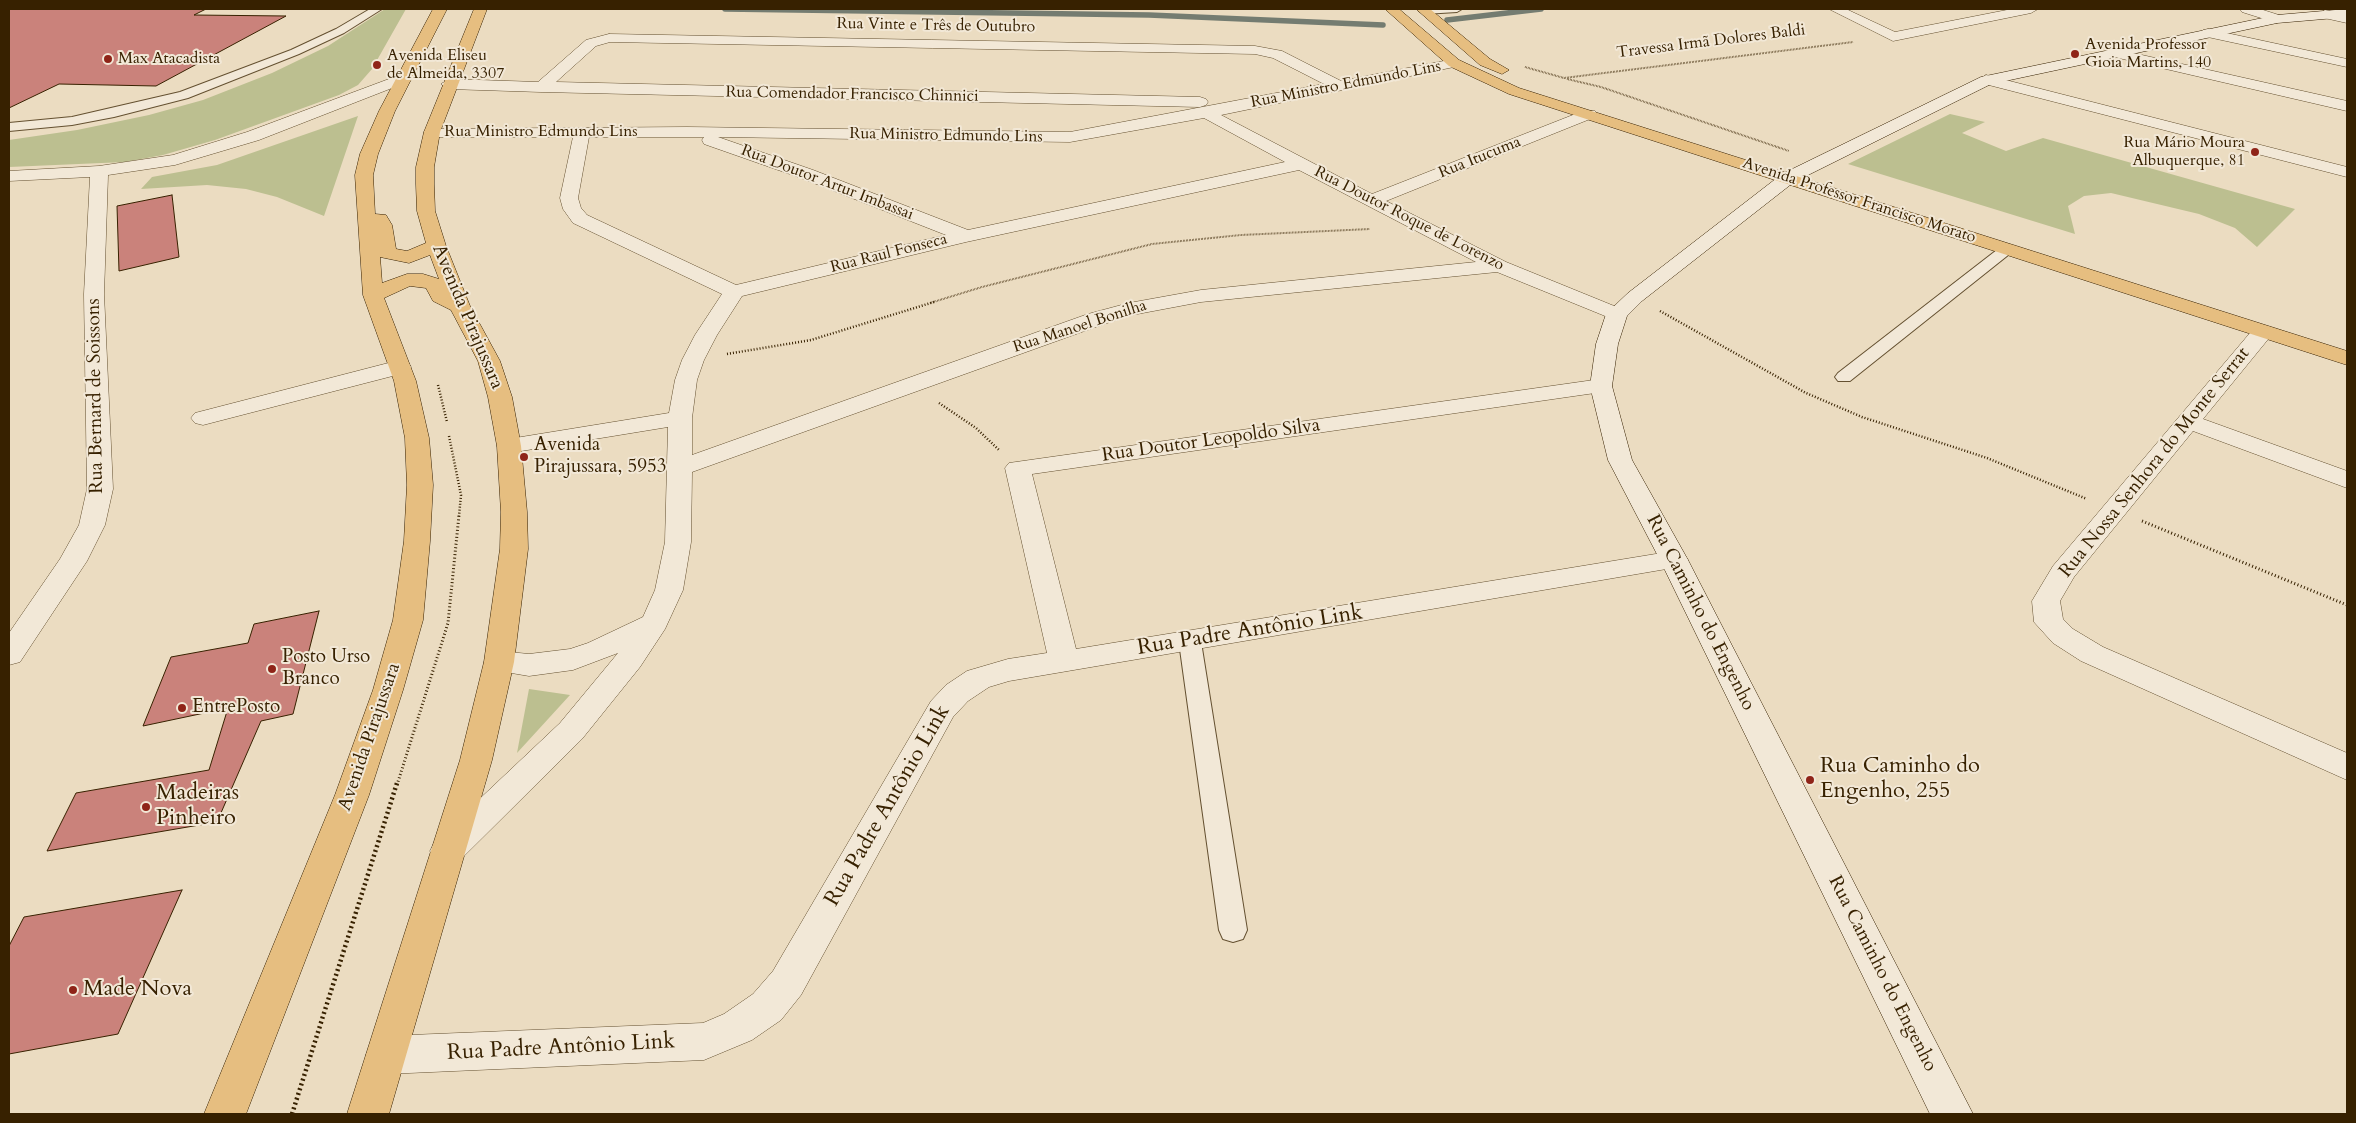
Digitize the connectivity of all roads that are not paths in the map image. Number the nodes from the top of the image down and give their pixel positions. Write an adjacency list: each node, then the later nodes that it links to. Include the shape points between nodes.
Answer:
1 (377, 9): 30 (lane, via 295,52 184,95 106,115)
2 (440, 9): 19 (main road, Avenida Pirajussara)
3 (481, 9): 21 (main road, Avenida Pirajussara)
4 (1391, 9): 16 (main road, Avenida Professor Francisco Morato)
5 (1457, 9): 9 (lane)
6 (1836, 9): 7 (street, via 1893,37)
7 (2032, 9)
8 (2248, 9): 12 (street)
9 (1423, 10): 18 (main road, via 1472,51 1495,67)
10 (2347, 13): 11 (street)
11 (2325, 14): 12 (street); 13 (street)
12 (2277, 18): 14 (street)
13 (2347, 19)
14 (2208, 33): 15 (street); 17 (street)
15 (2115, 53): 20 (street); 25 (street)
16 (1454, 63): 22 (street, Rua Ministro Edmundo Lins); 29 (main road, Avenida Professor Francisco Morato, via 1514,91)
17 (2347, 63)
18 (1515, 75)
19 (405, 78): 26 (main road, Avenida Pirajussara); 27 (street)
20 (1986, 80): 36 (street); 38 (street)
21 (449, 84): 23 (street, Rua Comendador Francisco Chinnici); 32 (main road, Avenida Pirajussara)
22 (1338, 86): 23 (street, Rua Vinte e Três de Outubro, via 1277,54 1255,50 609,38 591,43); 24 (street, Rua Ministro Edmundo Lins)
23 (541, 87): 24 (street, Rua Comendador Francisco Chinnici)
24 (1254, 104): 28 (street, Rua Ministro Edmundo Lins)
25 (2347, 106)
26 (387, 111): 27 (street, via 353,108); 41 (main road, Avenida Pirajussara, via 364,175)
27 (315, 113): 37 (street, via 176,160)
28 (1206, 113): 34 (street, Rua Ministro Edmundo Lins, via 1070,138); 35 (street, Rua Doutor Roque de Lorenzo)
29 (1589, 114): 36 (main road, Avenida Professor Francisco Morato); 40 (street, Rua Itucuma)
30 (9, 127)
31 (1688, 130): 36 (main road, Avenida Professor Francisco Morato)
32 (432, 132): 33 (street, Rua Ministro Edmundo Lins); 43 (main road, Avenida Pirajussara, via 424,167 426,211)
33 (582, 132): 34 (street, Rua Ministro Edmundo Lins); 46 (street, via 569,198 580,219)
34 (687, 132): 42 (street, Rua Doutor Artur Imbassai, via 807,174)
35 (1301, 164): 40 (street, Rua Doutor Roque de Lorenzo); 42 (street, Rua Raul Fonseca)
36 (1804, 169): 44 (main road, Avenida Professor Francisco Morato); 48 (street); 51 (main road, Avenida Professor Francisco Morato)
37 (99, 171): 39 (street, via 52,174); 65 (street, Rua Bernard de Soissons, via 94,294 100,489 92,525 73,561)
38 (2347, 172)
39 (15, 186)
40 (1371, 201): 45 (street, Rua Doutor Roque de Lorenzo)
41 (366, 210): 43 (main road, via 378,216 383,225 387,254 408,257); 47 (main road, Avenida Pirajussara)
42 (966, 236): 46 (street, Rua Raul Fonseca)
43 (436, 246): 49 (main road, Avenida Pirajussara)
44 (2007, 249): 50 (main road, Avenida Professor Francisco Morato); 54 (lane)
45 (1499, 266): 48 (street, Rua Doutor Roque de Lorenzo); 60 (street, Rua Manoel Bonilha, via 1201,296 1155,304 1096,319)
46 (734, 292): 57 (street, via 693,360)
47 (373, 295): 49 (main road, via 407,280 423,280 435,284 440,297); 53 (main road, Avenida Pirajussara)
48 (1626, 305): 55 (street, Rua Caminho do Engenho, via 1607,344)
49 (460, 306): 59 (main road, Avenida Pirajussara, via 490,361)
50 (2264, 332): 52 (main road, Avenida Professor Francisco Morato); 58 (street, Rua Nossa Senhora do Monte Serrat)
51 (2347, 340)
52 (2347, 358)
53 (400, 367): 56 (street); 72 (main road, Avenida Pirajussara, via 418,438 420,485 408,620 352,795)
54 (1844, 377)
55 (1601, 386): 62 (street, Rua Caminho do Engenho, via 1620,460); 66 (street, Rua Doutor Leopoldo Silva, via 1018,468)
56 (204, 418)
57 (680, 418): 59 (street); 60 (street)
58 (2187, 421): 61 (street); 68 (street, Rua Nossa Senhora do Monte Serrat, via 2063,572 2046,601 2049,622 2063,636 2092,654)
59 (509, 446): 67 (main road, Avenida Pirajussara, via 514,550)
60 (679, 468): 63 (street, via 678,542 669,590)
61 (2347, 480)
62 (1674, 560): 64 (street, Rua Padre Antônio Link); 74 (street, Rua Caminho do Engenho)
63 (655, 622): 67 (street, via 573,659 529,665); 69 (street, via 624,667 571,731)
64 (1190, 642): 66 (street, Rua Padre Antônio Link); 70 (lane)
65 (9, 655)
66 (1064, 661): 71 (street, Rua Padre Antônio Link, via 978,678 942,709 787,983 767,1007 738,1027 704,1041)
67 (499, 662): 69 (main road, Avenida Pirajussara, via 476,760)
68 (2347, 767)
69 (447, 851): 71 (main road, Avenida Pirajussara)
70 (1233, 930)
71 (386, 1055): 73 (main road, Avenida Pirajussara)
72 (225, 1114)
73 (368, 1114)
74 (1952, 1114)

